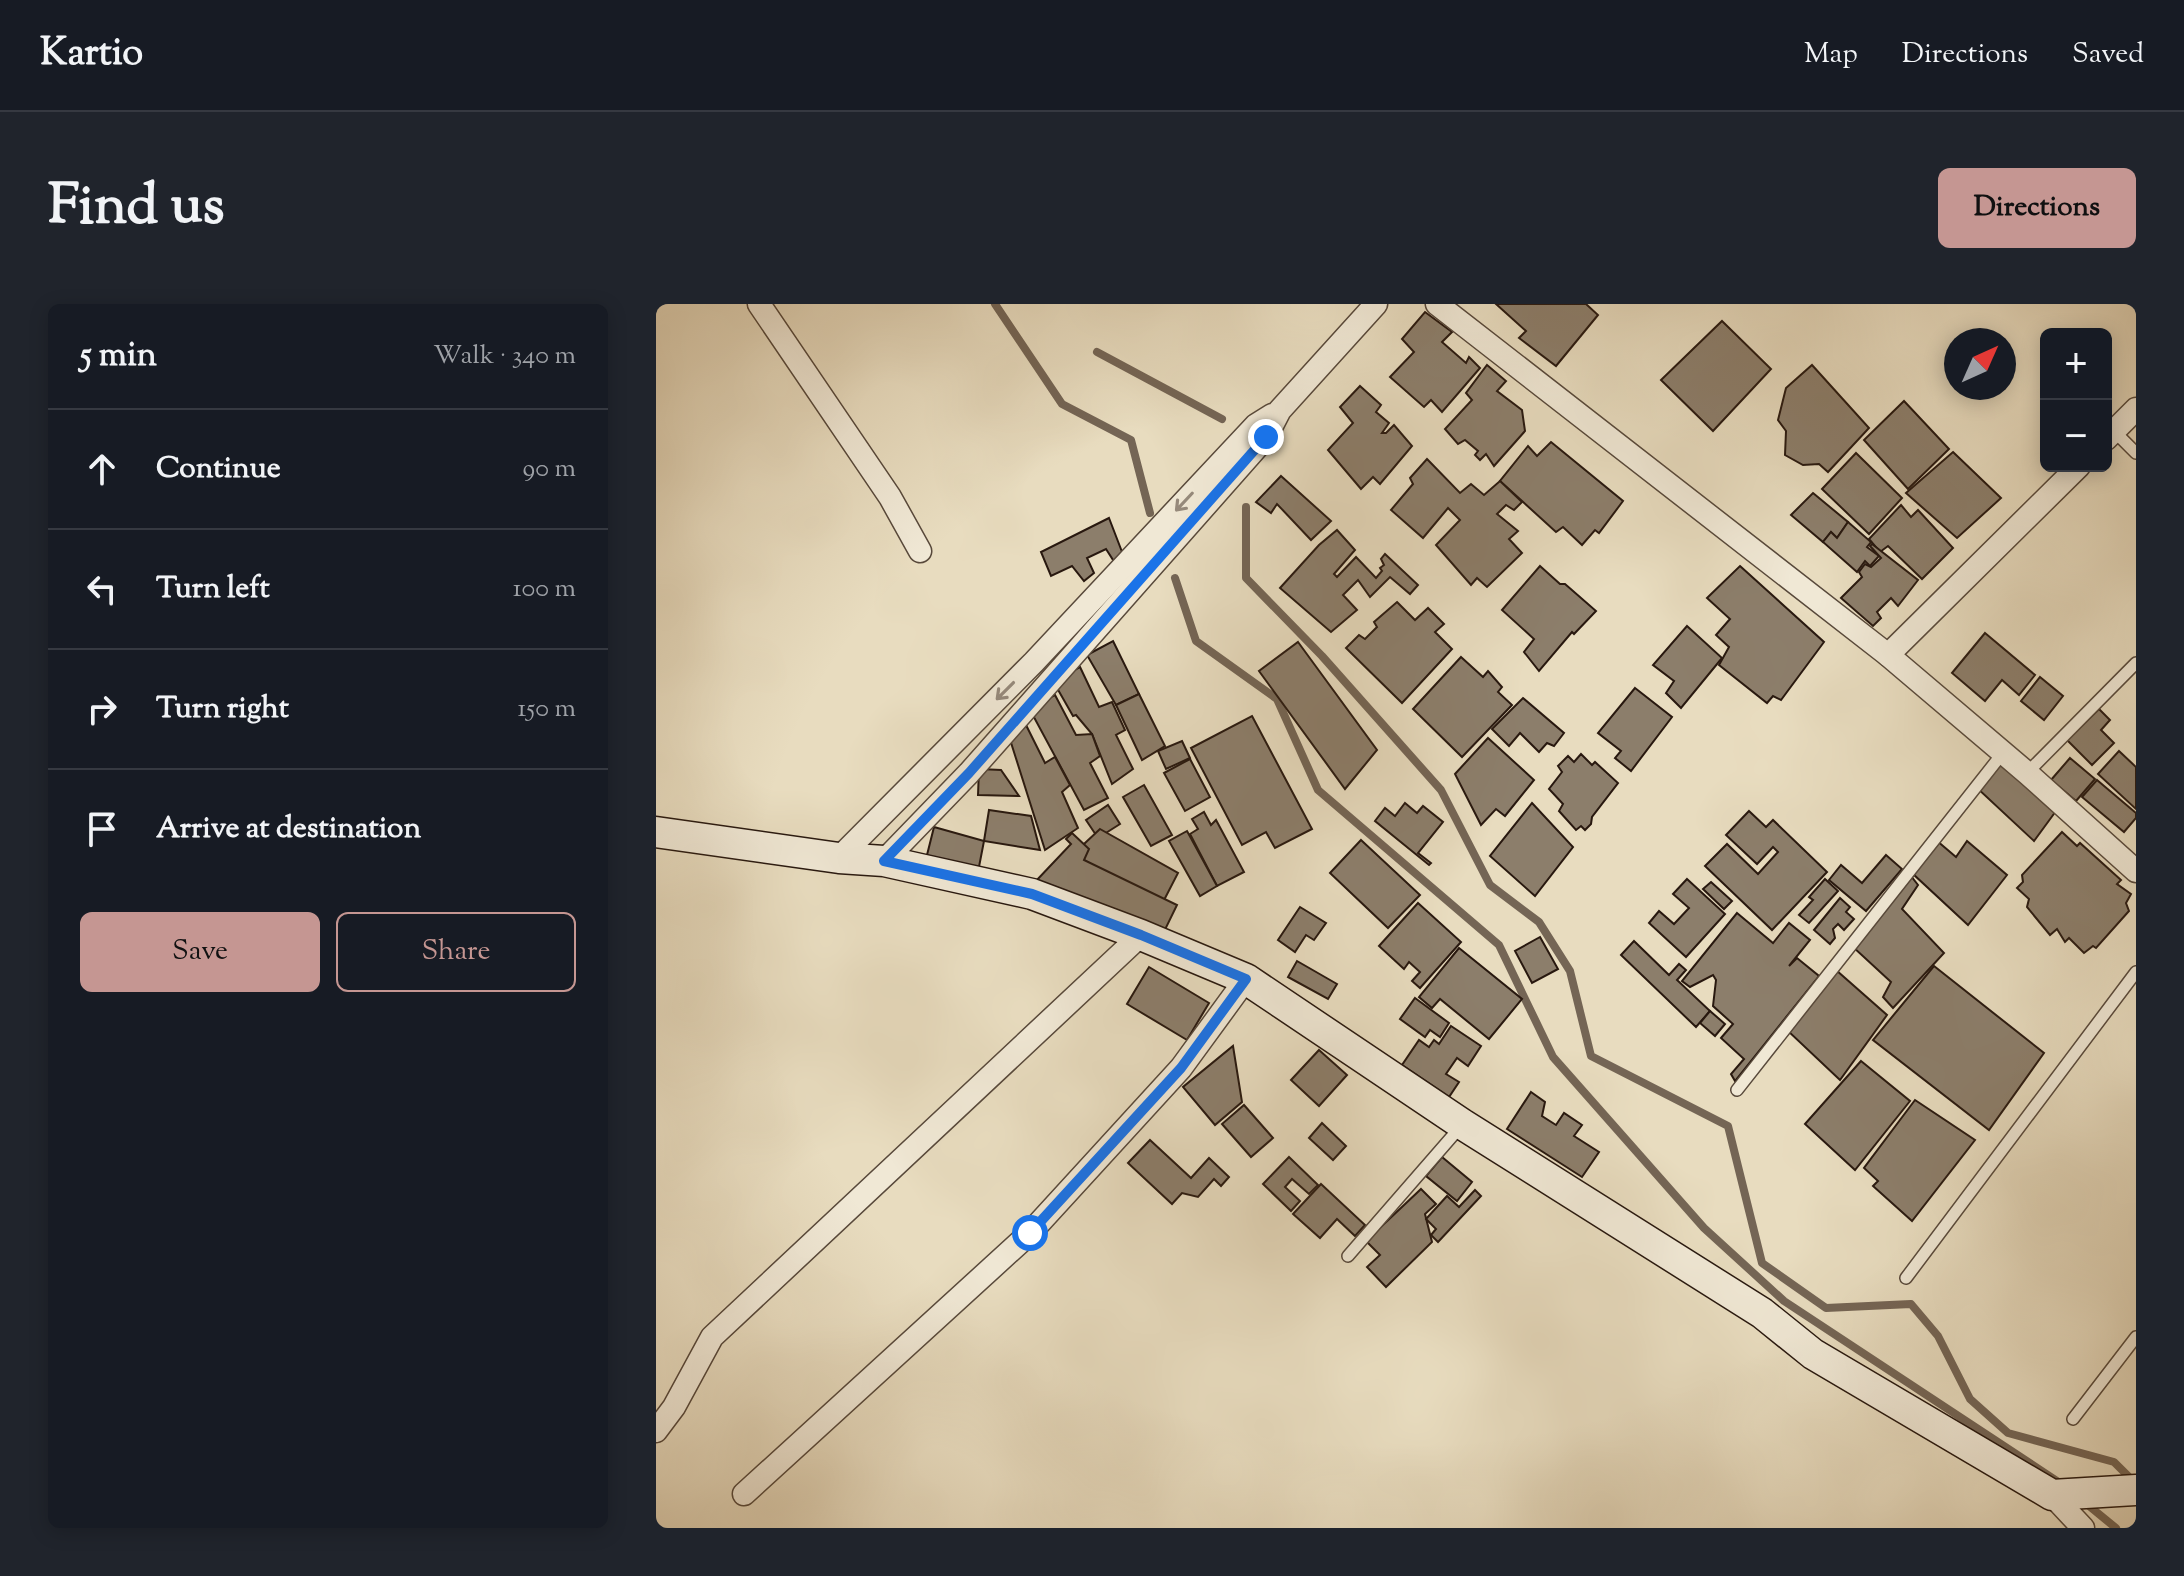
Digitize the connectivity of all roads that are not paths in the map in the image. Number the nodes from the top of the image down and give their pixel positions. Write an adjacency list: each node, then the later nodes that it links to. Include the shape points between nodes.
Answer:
1 (759, 304): 10 (street, via 890,497)
2 (1376, 304): 5 (street)
3 (1437, 304): 11 (street)
4 (2136, 409): 6 (street)
5 (1280, 410): 16 (street, one-way to 16, via 1256,425 1034,662); 17 (street, via 1266,437 969,773)
6 (2112, 433)
7 (2112, 436): 8 (lane)
8 (2136, 453)
9 (2073, 472): 11 (street)
10 (920, 551)
11 (1888, 655): 13 (street)
12 (2136, 663): 14 (lane)
13 (2002, 754): 14 (street); 22 (lane)
14 (2027, 773): 18 (street)
15 (656, 832): 16 (main road)
16 (839, 858): 17 (main road)
17 (884, 861): 19 (main road, via 1032,894)
18 (2136, 871)
19 (1141, 935): 21 (main road); 28 (street, via 712,1337)
20 (2136, 972): 25 (lane)
21 (1246, 979): 23 (main road); 30 (street, via 1181,1068 1030,1233)
22 (1737, 1090)
23 (1462, 1124): 24 (lane); 31 (main road)
24 (1348, 1256)
25 (1906, 1278)
26 (2136, 1337): 27 (lane)
27 (2073, 1419)
28 (656, 1431)
29 (2136, 1490): 31 (main road)
30 (744, 1494)
31 (2067, 1513)

